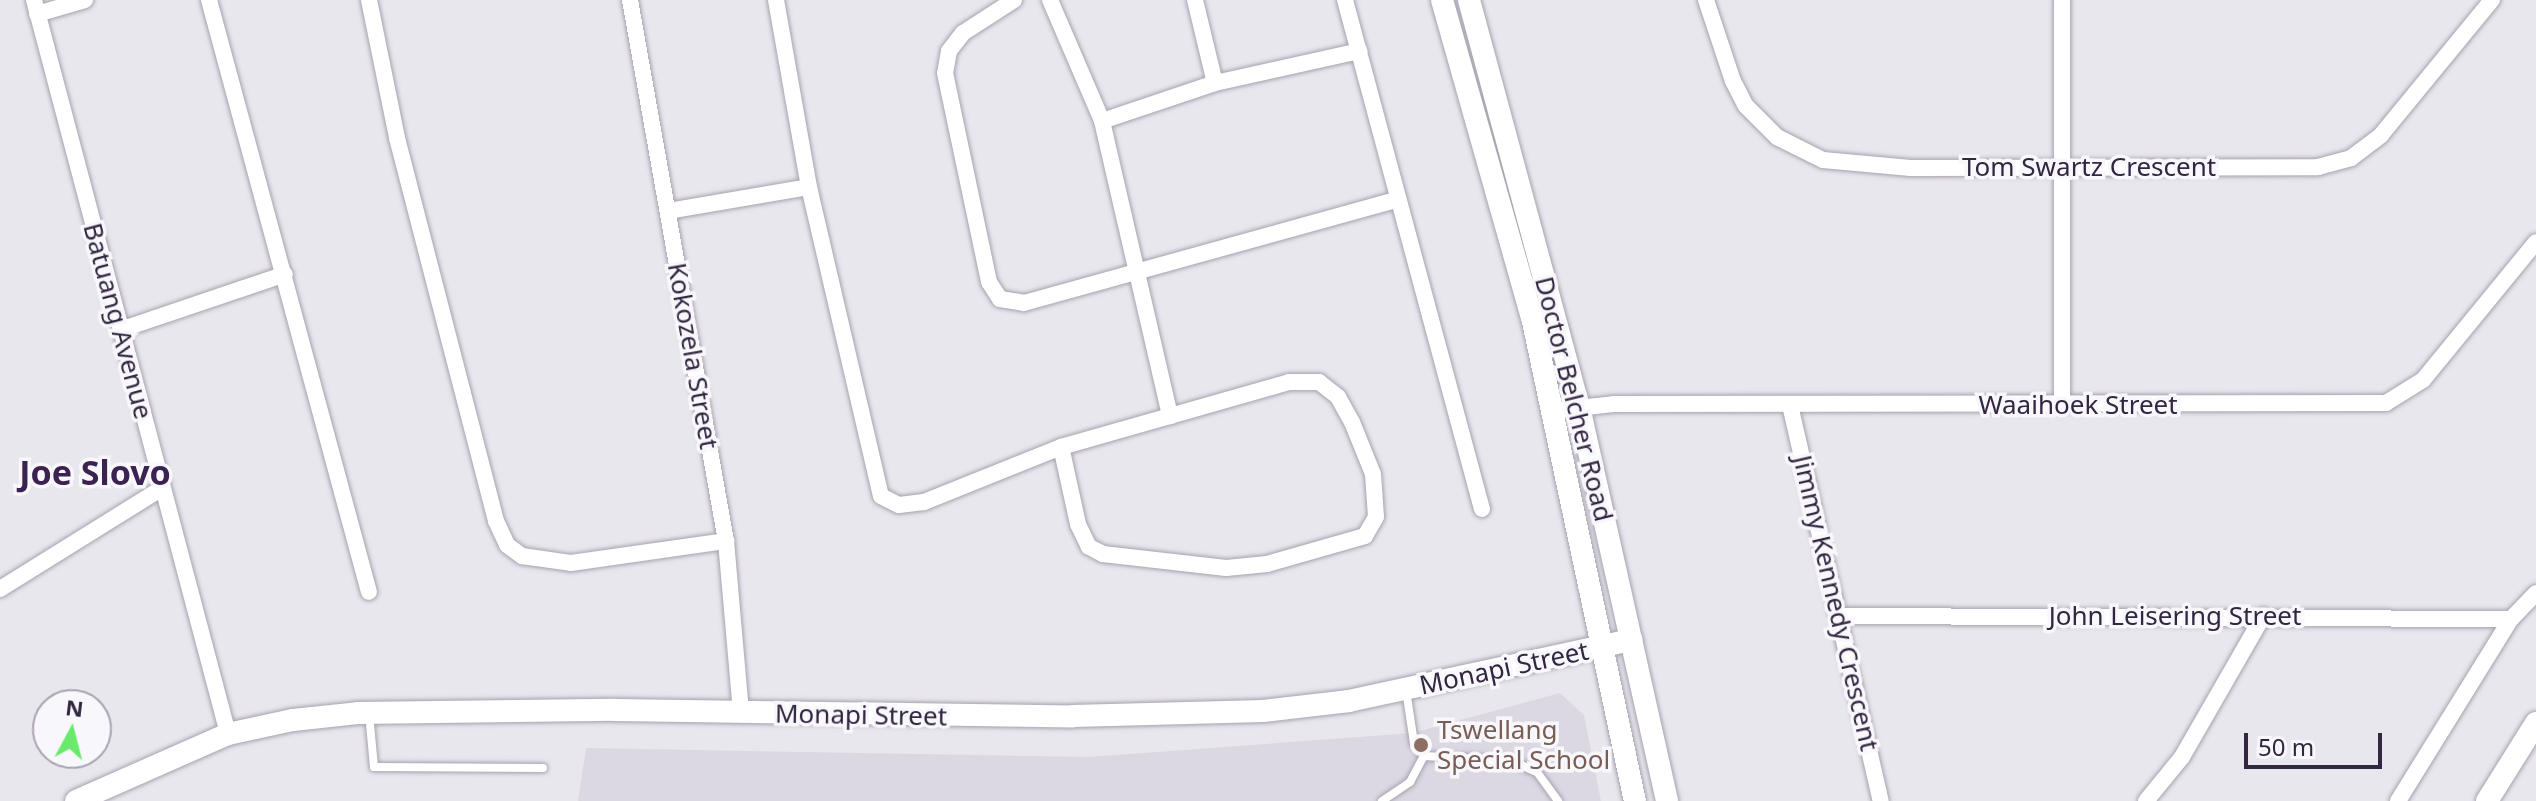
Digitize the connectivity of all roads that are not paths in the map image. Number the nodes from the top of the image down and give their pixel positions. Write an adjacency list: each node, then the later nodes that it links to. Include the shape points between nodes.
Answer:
1 (85, 0): 15 (street)
2 (209, 0): 25 (street)
3 (369, 0): 35 (street, via 397,138 496,521 507,545 522,556 571,563)
4 (630, 0): 22 (street, Kokozela Street)
5 (776, 0): 20 (street)
6 (1014, 0): 24 (street, via 963,33 949,51 945,73 989,282 1000,299 1024,303)
7 (1050, 0): 18 (street)
8 (1195, 0): 17 (street)
9 (1345, 0): 16 (street)
10 (1442, 0): 30 (street, Doctor Belcher Road, via 1532,317)
11 (1469, 0): 29 (street, Doctor Belcher Road)
12 (1706, 0): 19 (street, Tom Swartz Crescent, via 1746,106 1777,137 1804,154 1849,164 1911,168)
13 (2062, 0): 19 (street)
14 (2492, 0): 19 (street, Tom Swartz Crescent, via 2381,135 2351,158 2318,167)
15 (36, 7): 26 (street, Batuang Avenue)
16 (1359, 51): 17 (street); 21 (street)
17 (1215, 83): 18 (street)
18 (1102, 121): 24 (street)
19 (2061, 167): 28 (street)
20 (809, 187): 22 (street); 32 (street, via 881,496 899,505 924,502)
21 (1398, 199): 24 (street); 34 (street)
22 (668, 211): 35 (street, Kokozela Street)
23 (2536, 242): 28 (street, Waaihoek Street, via 2423,380 2386,403)
24 (1141, 271): 31 (street)
25 (285, 274): 26 (street); 37 (street)
26 (120, 330): 33 (street, Batuang Avenue)
27 (1790, 405): 28 (street, Waaihoek Street); 29 (street, Waaihoek Street); 39 (street, Jimmy Kennedy Crescent)
28 (2062, 405)
29 (1579, 407): 30 (street, Waaihoek Street); 42 (street, Doctor Belcher Road)
30 (1549, 411): 43 (street, Doctor Belcher Road)
31 (1170, 416): 32 (street); 32 (street, via 1289,382 1319,382 1338,397 1352,422 1373,474 1376,517 1365,536 1267,564 1226,568 1103,554 1089,547 1078,524)
32 (1061, 447)
33 (162, 488): 36 (street); 48 (street, Batuang Avenue)
34 (1482, 509)
35 (726, 541): 46 (street, Kokozela Street)
36 (0, 589)
37 (369, 592)
38 (2536, 593): 41 (street)
39 (1839, 616): 40 (street, John Leisering Street); 56 (street, Jimmy Kennedy Crescent)
40 (2263, 616): 41 (street, John Leisering Street); 57 (street, via 2182,757)
41 (2511, 619): 58 (street)
42 (1632, 640): 43 (street, Monapi Street); 55 (street, Doctor Belcher Road)
43 (1600, 648): 44 (street, Monapi Street); 54 (street, Doctor Belcher Road)
44 (1406, 689): 46 (street, Monapi Street, via 1263,711); 49 (lane, via 1414,743)
45 (369, 713): 46 (street, Monapi Street); 48 (street, Monapi Street, via 293,720); 50 (lane, via 374,767)
46 (741, 714)
47 (2536, 723): 59 (street)
48 (228, 734): 51 (street, Monapi Street)
49 (1424, 756): 52 (lane, via 1410,782); 53 (lane, via 1512,761 1537,772)
50 (543, 768)
51 (84, 798)
52 (1382, 801)
53 (1558, 801)
54 (1635, 801)
55 (1667, 801)
56 (1881, 801)
57 (2146, 801)
58 (2398, 801)
59 (2487, 801)

